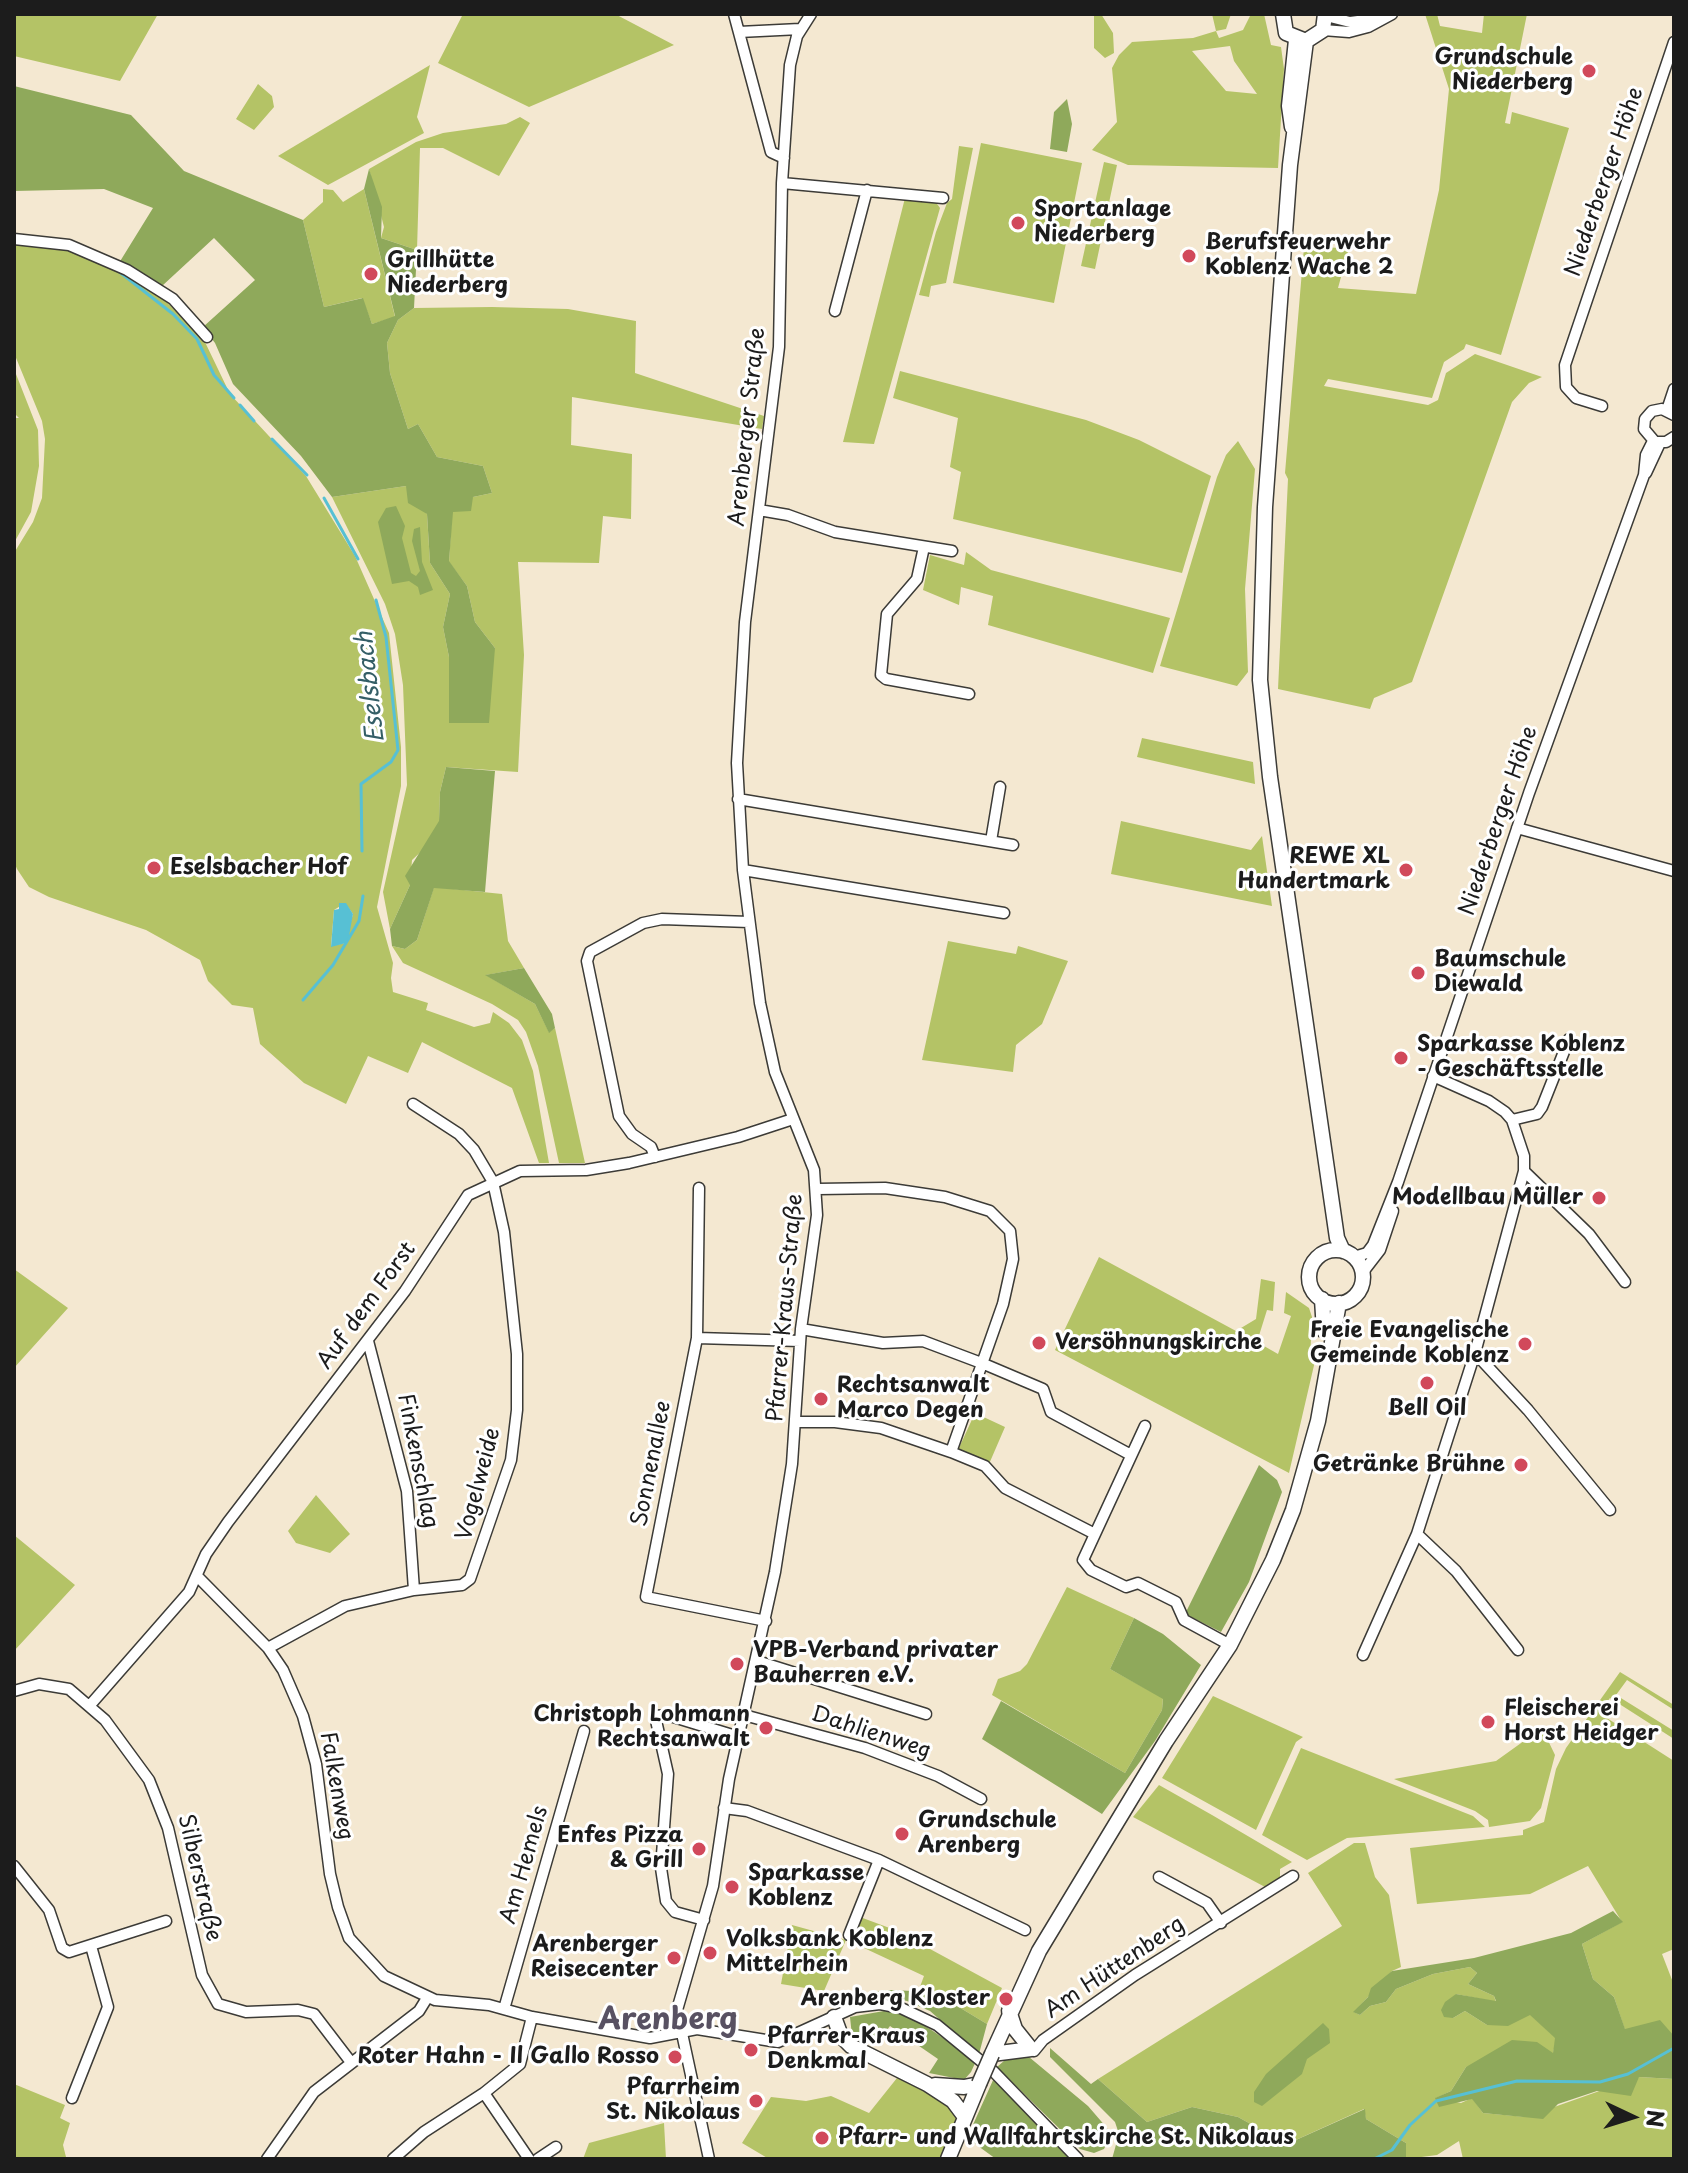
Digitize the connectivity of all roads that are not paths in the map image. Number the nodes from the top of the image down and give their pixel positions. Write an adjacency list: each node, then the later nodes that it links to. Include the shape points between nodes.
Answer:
1 (734, 14): 7 (street)
2 (811, 14): 6 (street, Arenberger Straße)
3 (1283, 14): 8 (main road, via 1283,28)
4 (1388, 16): 5 (street)
5 (1325, 20): 8 (main road)
6 (800, 29): 7 (street); 10 (street, Arenberger Straße, via 790,65)
7 (739, 32): 10 (street, via 771,152)
8 (1301, 40): 42 (main road, via 1289,106 1293,130 1265,507 1260,680)
9 (1674, 42): 18 (street, Niederberger Höhe, via 1565,365 1566,387 1576,398)
10 (784, 158): 11 (street, Arenberger Straße)
11 (782, 183): 12 (street); 22 (street, Arenberger Straße, via 779,347)
12 (867, 190): 13 (street); 15 (street)
13 (943, 198)
14 (14, 239): 16 (street, via 93,252 156,286)
15 (835, 311)
16 (207, 336)
17 (1674, 389): 19 (street)
18 (1602, 406)
19 (1670, 412): 21 (street, Niederberger Höhe, via 1652,411 1645,419 1644,429)
20 (1674, 437): 21 (street)
21 (1656, 442): 29 (street, Niederberger Höhe, via 1646,455 1644,475)
22 (759, 510): 23 (street, via 835,532); 25 (street, Arenberger Straße)
23 (924, 547): 24 (street); 26 (street, via 917,579 887,614 881,675)
24 (952, 551)
25 (740, 674): 28 (street, Pfarrer-Kraus-Straße)
26 (969, 694)
27 (1000, 787): 30 (street)
28 (738, 799): 30 (street); 32 (street, Pfarrer-Kraus-Straße)
29 (1517, 828): 33 (street); 37 (street, Niederberger Höhe)
30 (991, 841): 31 (street)
31 (1013, 845)
32 (743, 870): 34 (street); 35 (street, Pfarrer-Kraus-Straße)
33 (1674, 871)
34 (1004, 913)
35 (749, 922): 39 (street, Pfarrer-Kraus-Straße, via 771,1058); 41 (street, via 653,921 590,952 587,961 619,1116)
36 (1569, 1039): 40 (street, via 1542,1107 1537,1114)
37 (1433, 1076): 40 (street, via 1489,1101); 45 (street, Niederberger Höhe)
38 (413, 1104): 44 (street, via 459,1134)
39 (793, 1119): 41 (street, Auf dem Forst); 47 (street, Pfarrer-Kraus-Straße)
40 (1512, 1120): 43 (street)
41 (655, 1157): 44 (street, Auf dem Forst, via 600,1168 520,1171)
42 (1327, 1163): 48 (main road); 49 (main road, via 1337,1238)
43 (1524, 1171): 51 (street, via 1589,1234); 58 (street)
44 (493, 1182): 56 (street, Auf dem Forst, via 458,1206); 68 (street, Vogelweide, via 517,1354 511,1460 470,1579 462,1585)
45 (1398, 1182): 49 (street, Niederberger Höhe, via 1373,1245 1367,1253); 50 (street, Niederberger Höhe, via 1385,1241)
46 (699, 1188): 55 (street, Sonnenallee)
47 (818, 1189): 54 (street, Pfarrer-Kraus-Straße); 59 (street, via 913,1190 983,1207 1001,1218 1012,1238 1013,1259)
48 (1325, 1252): 49 (main road); 52 (main road, via 1310,1273 1311,1287)
49 (1349, 1254): 50 (main road)
50 (1363, 1272): 53 (main road, via 1355,1296)
51 (1625, 1282)
52 (1322, 1299): 53 (main road); 70 (main road, via 1321,1376 1308,1434 1261,1569)
53 (1339, 1303): 70 (main road, via 1322,1405 1293,1510 1273,1560)
54 (801, 1329): 57 (street, Pfarrer-Kraus-Straße); 59 (street, via 883,1343 923,1341)
55 (697, 1338): 57 (street); 69 (street, Sonnenallee, via 646,1597)
56 (368, 1341): 67 (street, Auf dem Forst, via 228,1522); 68 (street, Finkenschlag, via 407,1491)
57 (800, 1341): 60 (street, Pfarrer-Kraus-Straße)
58 (1475, 1353): 64 (street); 66 (street)
59 (984, 1364): 62 (street); 63 (street, via 1043,1389 1051,1412)
60 (795, 1422): 62 (street, via 881,1428); 69 (street, Pfarrer-Kraus-Straße)
61 (1145, 1426): 63 (street)
62 (951, 1452): 65 (street, via 985,1466 1005,1488)
63 (1131, 1455): 65 (street)
64 (1610, 1510)
65 (1093, 1533): 70 (street, via 1083,1554 1091,1570 1126,1587 1138,1583 1176,1602 1184,1620)
66 (1417, 1534): 72 (street, via 1456,1571); 73 (street)
67 (197, 1576): 71 (street, Falkenweg); 76 (street, Auf dem Forst, via 189,1592)
68 (414, 1590): 71 (street, Vogelweide, via 345,1606)
69 (766, 1621): 74 (street, Pfarrer-Kraus-Straße)
70 (1226, 1642): 95 (main road, via 1063,1910)
71 (268, 1648): 93 (street, Falkenweg, via 303,1716 316,1764 330,1874 349,1938 384,1976)
72 (1518, 1650)
73 (1363, 1655)
74 (757, 1661): 77 (street); 78 (street, Pfarrer-Kraus-Straße)
75 (14, 1691): 76 (street, Silberstraße, via 39,1684 60,1686)
76 (91, 1704): 101 (street, Silberstraße, via 139,1765 160,1803 211,1996 235,2010 314,2014)
77 (926, 1714)
78 (744, 1715): 80 (street, Pfarrer-Kraus-Straße); 81 (street, Dahlienweg, via 865,1748)
79 (584, 1731): 94 (street, Am Hemels)
80 (739, 1737): 82 (street, Pfarrer-Kraus-Straße); 87 (street, via 655,1716 668,1774 661,1868 666,1901 675,1912)
81 (981, 1799)
82 (724, 1808): 83 (street, via 747,1811); 87 (street, Pfarrer-Kraus-Straße)
83 (879, 1860): 90 (street); 91 (street)
84 (14, 1866): 92 (street, via 49,1910 62,1948 69,1952)
85 (1293, 1876): 89 (street, Am Hüttenberg)
86 (1159, 1877): 89 (street, Am Hüttenberg, via 1207,1903)
87 (704, 1920): 98 (street, Pfarrer-Kraus-Straße, via 679,2003)
88 (166, 1921): 92 (street)
89 (1221, 1923): 99 (street, Am Hüttenberg, via 1135,1975)
90 (1025, 1930)
91 (849, 1935)
92 (91, 1946): 105 (street, via 108,2007)
93 (427, 1998): 94 (street); 101 (street, via 419,2011)
94 (504, 2009): 96 (street)
95 (1009, 2011): 100 (main road); 100 (main road, via 1031,2049)
96 (532, 2017): 98 (street, via 640,2037); 104 (street, via 520,2064)
97 (834, 2017): 98 (street, via 778,2042 697,2029); 102 (main road, via 851,2046); 114 (street, via 880,2004 929,2020 1003,2079)
98 (679, 2033): 112 (street, Pfarrer-Kraus-Straße)
99 (1034, 2051)
100 (992, 2054): 103 (main road, bridge)
101 (350, 2061): 108 (street, via 314,2092)
102 (927, 2084): 103 (main road); 106 (main road, via 953,2101)
103 (979, 2084): 106 (main road)
104 (484, 2093): 109 (street); 110 (street)
105 (72, 2098)
106 (965, 2117): 113 (main road)
107 (556, 2147): 111 (street)
108 (267, 2159)
109 (393, 2159)
110 (529, 2159)
111 (538, 2159)
112 (709, 2159)
113 (948, 2159)
114 (1078, 2159)

